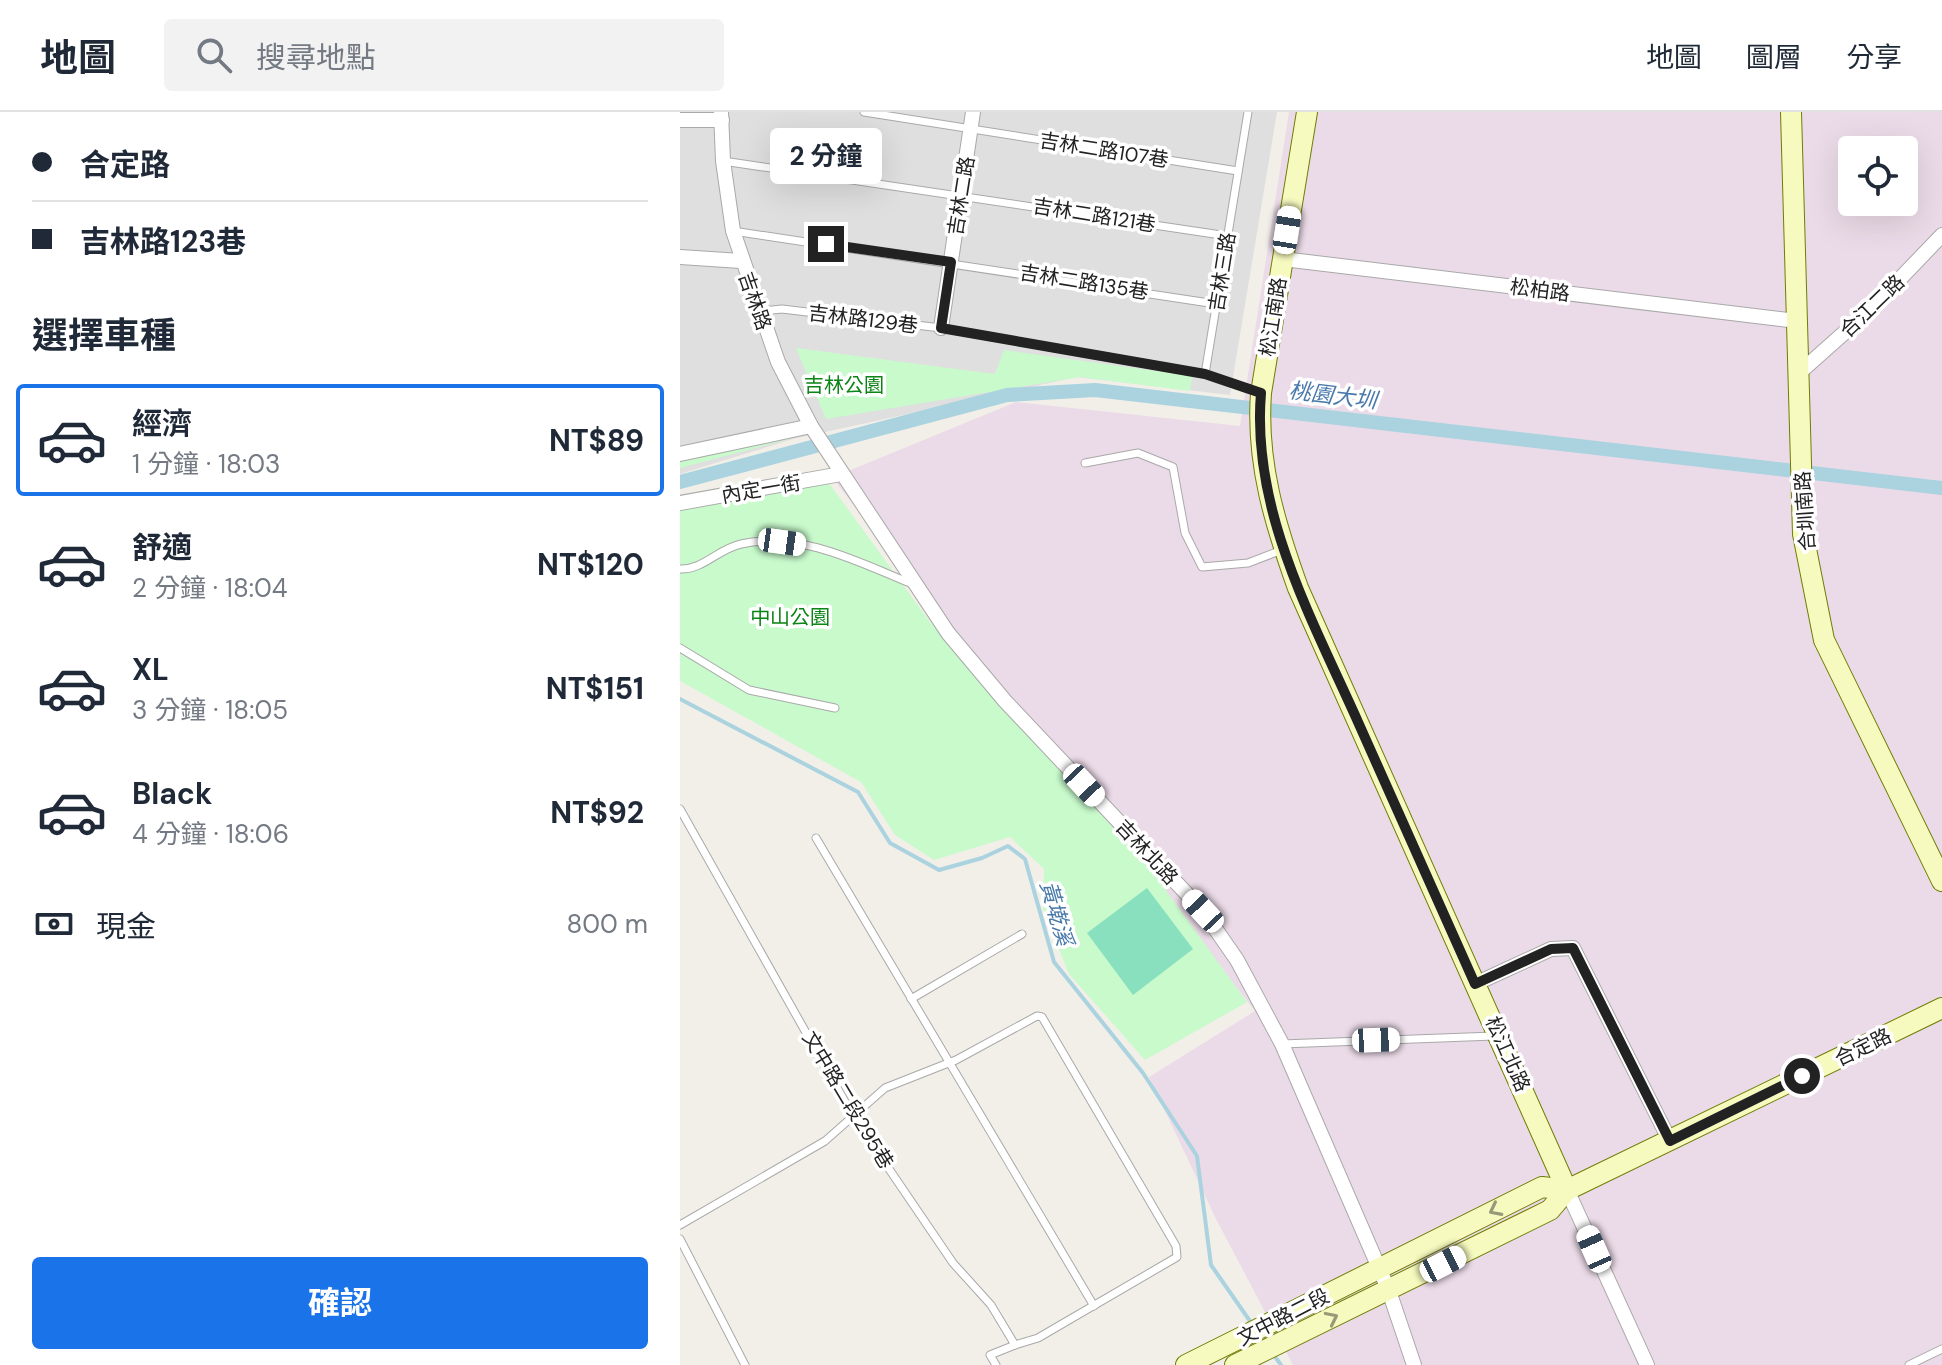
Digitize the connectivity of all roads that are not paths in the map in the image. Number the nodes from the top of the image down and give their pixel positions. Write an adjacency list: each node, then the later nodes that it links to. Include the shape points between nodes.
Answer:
1 (864, 112): 8 (lane, 吉林二路107巷)
2 (973, 112): 8 (street, 吉林二路)
3 (1248, 112): 10 (lane, 吉林三路)
4 (1307, 112): 16 (street, 松江南路)
5 (1791, 112): 21 (street, 合圳南路)
6 (721, 116): 7 (street); 9 (street, 吉林路)
7 (680, 120)
8 (971, 130): 10 (lane, 吉林二路107巷); 11 (street, 吉林二路)
9 (723, 161): 11 (lane, 吉林二路121巷); 12 (street, 吉林路)
10 (1238, 171): 14 (lane, 吉林三路)
11 (961, 195): 14 (lane, 吉林二路121巷); 18 (street, 吉林二路)
12 (733, 231): 17 (street, 吉林路); 18 (lane, 吉林二路135巷)
13 (1942, 235): 23 (street, 合江二路)
14 (1228, 236): 19 (lane, 吉林三路)
15 (680, 257): 17 (street)
16 (1283, 259): 21 (street, 松柏路); 25 (street, 松江南路)
17 (741, 261): 20 (street, 吉林路)
18 (951, 262): 19 (lane, 吉林二路135巷); 22 (street, 吉林二路)
19 (1216, 304): 24 (lane, 吉林三路)
20 (758, 311): 22 (lane, 吉林路129巷, via 782,309); 27 (street, 吉林路)
21 (1797, 321): 23 (street, 合圳南路)
22 (941, 328): 24 (lane, 吉林路129巷)
23 (1799, 373): 39 (street, 合圳南路, via 1803,534 1824,640)
24 (1205, 374): 25 (lane)
25 (1260, 397): 26 (street, 松江南路)
26 (1258, 428): 32 (street, 松江北路, via 1270,509)
27 (814, 431): 28 (street); 30 (street, 吉林路)
28 (680, 454)
29 (1085, 463): 32 (lane, via 1138,453 1173,467 1185,533 1202,567 1248,563)
30 (841, 474): 31 (street, 內定一街); 34 (street, 吉林北路)
31 (680, 503)
32 (1285, 549): 41 (street, 松江北路)
33 (680, 569): 34 (lane, via 694,569 726,547 763,539 813,548)
34 (914, 584): 45 (street, 吉林北路, via 1005,701 1203,911 1237,960)
35 (680, 648): 36 (lane, via 749,690)
36 (835, 708)
37 (680, 809): 47 (lane, 文中路二段295巷)
38 (816, 838): 42 (lane)
39 (1942, 881)
40 (1022, 934): 42 (lane)
41 (1475, 984): 44 (street, 松江北路); 48 (street, via 1551,949 1573,948)
42 (911, 999): 46 (lane)
43 (1942, 1008): 48 (street, 合定路)
44 (1500, 1035): 45 (lane); 49 (street, 松江北路)
45 (1282, 1044): 52 (street, 吉林北路)
46 (948, 1063): 47 (lane, via 885,1088); 54 (lane); 54 (lane, via 1037,1016 1047,1022 1176,1246 1171,1264)
47 (853, 1116): 50 (lane, via 825,1141); 55 (lane, 文中路二段295巷)
48 (1670, 1141): 49 (street, 合定路)
49 (1567, 1190): 52 (street, 合定路, one-way to 52, via 1542,1187); 53 (street, 合定路, via 1550,1210); 62 (street, 松江北路)
50 (680, 1225)
51 (680, 1239): 57 (lane)
52 (1379, 1269): 53 (street, 吉林北路); 59 (street, 文中路二段)
53 (1389, 1291): 60 (street, 文中路二段, one-way to 53); 61 (street, 吉林北路)
54 (1094, 1306): 55 (lane)
55 (1015, 1345): 58 (lane, via 990,1355)
56 (1942, 1349): 63 (lane)
57 (745, 1365)
58 (996, 1365)
59 (1186, 1365)
60 (1235, 1365)
61 (1414, 1365)
62 (1647, 1365)
63 (1909, 1365)

